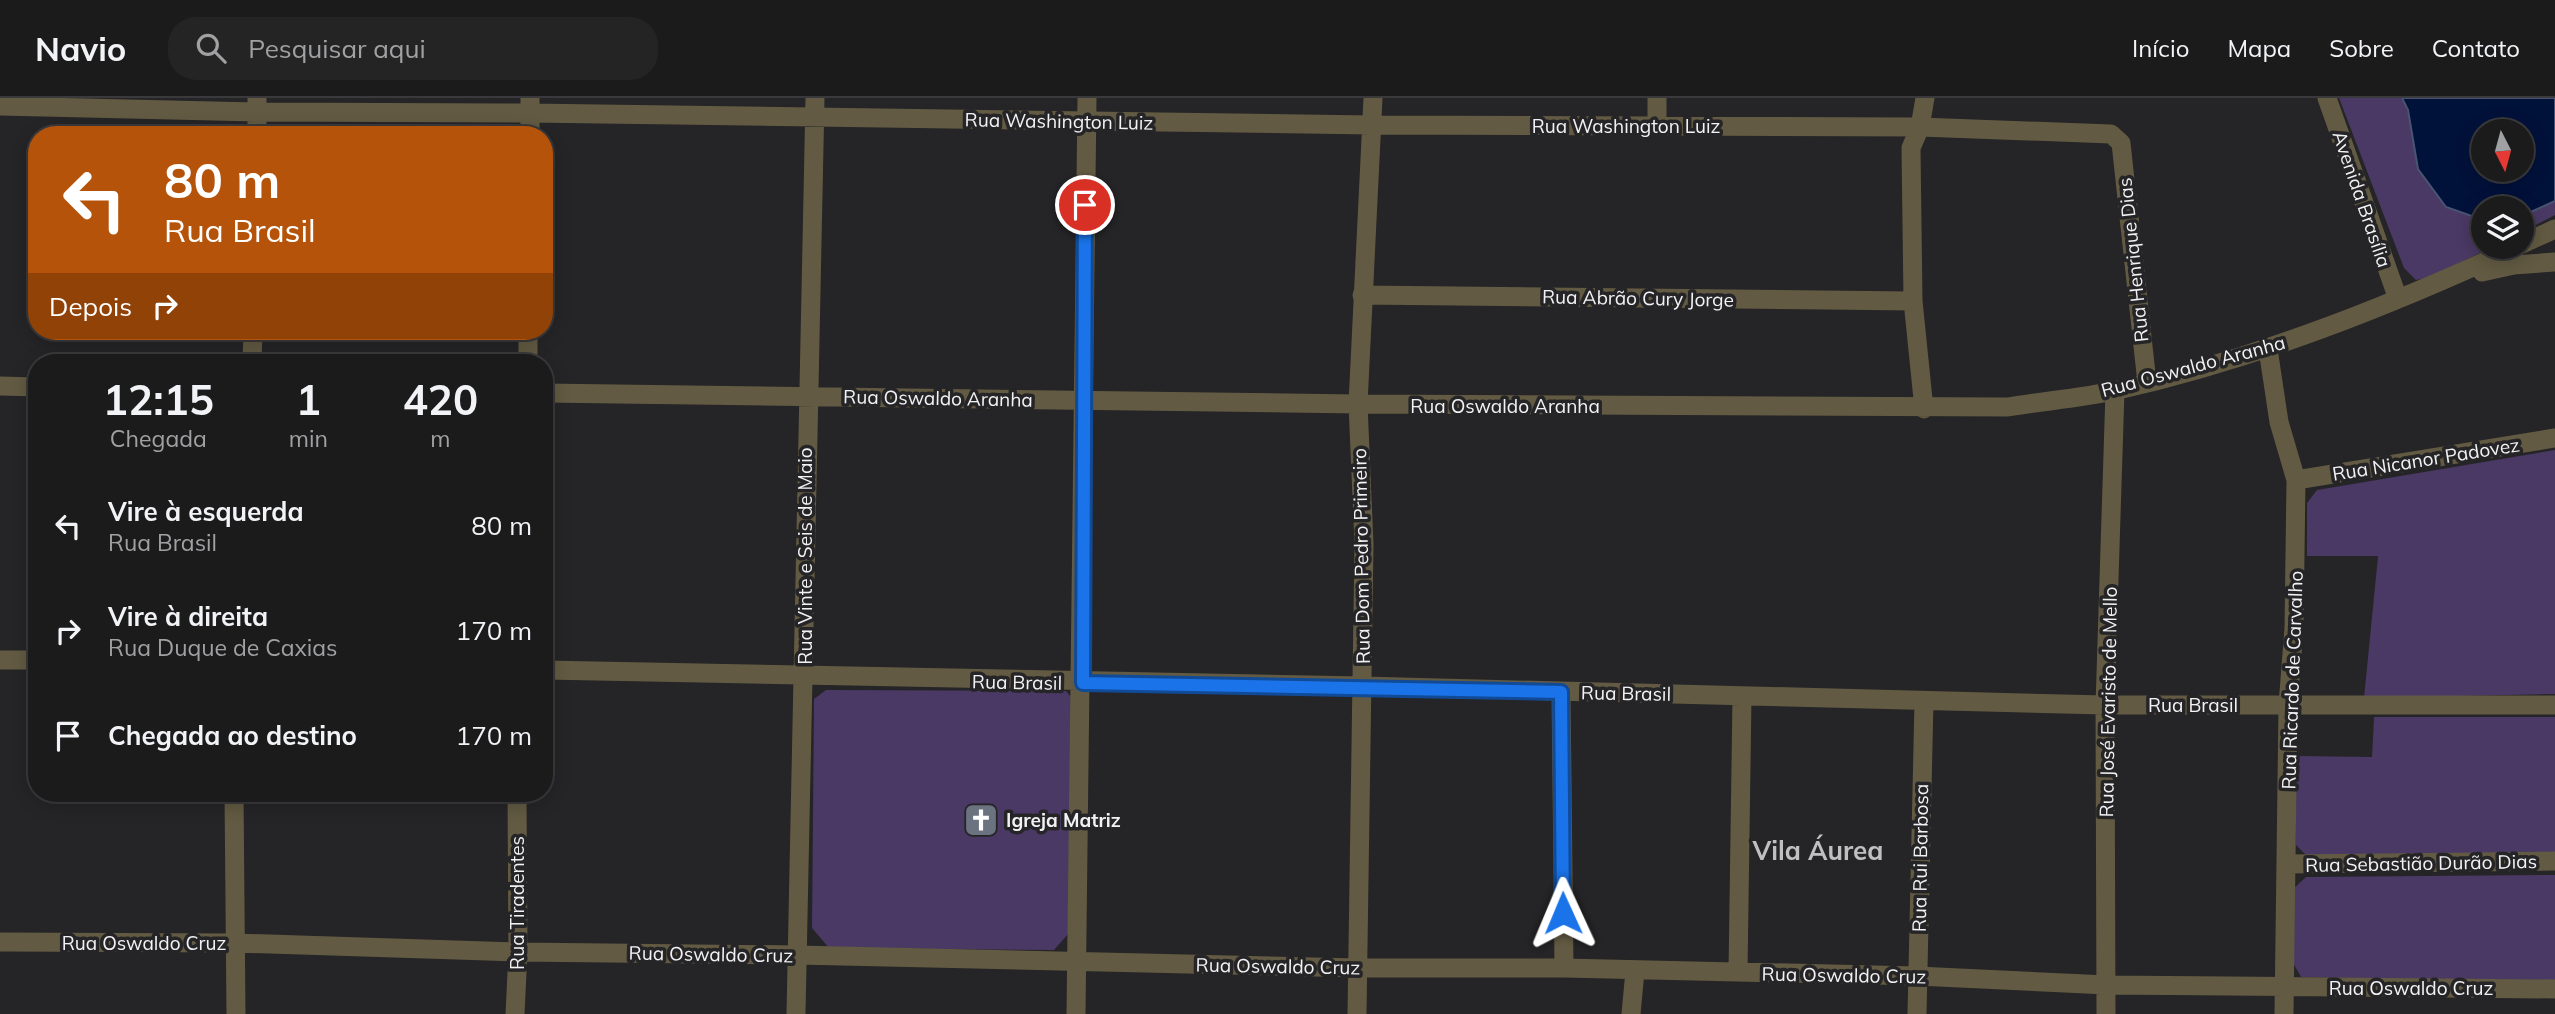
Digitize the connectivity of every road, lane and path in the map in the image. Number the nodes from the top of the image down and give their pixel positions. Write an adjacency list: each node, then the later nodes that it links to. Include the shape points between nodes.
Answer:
1 (1087, 98): 10 (street)
2 (1373, 98): 11 (street, Rua Dom Pedro Primeiro)
3 (1657, 98): 14 (street)
4 (1925, 98): 15 (street)
5 (2327, 98): 23 (street, Avenida Brasília)
6 (257, 105): 7 (street, Rua Washington Luiz); 8 (street, Rua Washington Luiz); 12 (street)
7 (530, 105): 9 (street, Rua Washington Luiz); 13 (street)
8 (0, 106)
9 (815, 108): 10 (street, Rua Washington Luiz); 31 (street, Rua Vinte e Seis de Maio)
10 (1086, 122): 11 (street, Rua Washington Luiz); 32 (street)
11 (1372, 125): 14 (street, Rua Washington Luiz); 22 (street, Rua Dom Pedro Primeiro)
12 (257, 126)
13 (530, 126)
14 (1657, 126): 15 (street, Rua Washington Luiz)
15 (1920, 127): 16 (street, Rua Washington Luiz); 24 (street, via 1911,148)
16 (2118, 137): 26 (street, Rua Henrique Dias)
17 (2555, 229): 18 (street)
18 (2534, 239)
19 (2491, 259): 21 (street, Rua Oswaldo Aranha)
20 (2555, 262): 21 (street, Rua Oswaldo Aranha, via 2514,265)
21 (2446, 280): 23 (street, Rua Oswaldo Aranha)
22 (1362, 295): 24 (street, Rua Abrão Cury Jorge); 33 (street, Rua Dom Pedro Primeiro)
23 (2398, 299): 25 (street, Rua Oswaldo Aranha)
24 (1913, 301): 34 (street)
25 (2268, 349): 26 (street, Rua Oswaldo Aranha); 36 (street, Rua Ricardo de Carvalho, via 2279,422)
26 (2147, 383): 29 (street, Rua Oswaldo Aranha)
27 (0, 386): 28 (street)
28 (28, 387)
29 (2115, 391): 34 (street, Rua Oswaldo Aranha, via 2008,407); 46 (street, Rua José Evaristo de Mello)
30 (553, 393): 31 (street, Rua Oswaldo Aranha)
31 (806, 396): 32 (street, Rua Oswaldo Aranha); 40 (street, Rua Vinte e Seis de Maio)
32 (1083, 400): 33 (street, Rua Oswaldo Aranha); 41 (street)
33 (1358, 404): 34 (street, Rua Oswaldo Aranha); 42 (street, Rua Dom Pedro Primeiro, via 1364,544)
34 (1924, 409)
35 (2555, 438): 36 (street, Rua Nicanor Padovez)
36 (2296, 480): 47 (street, Rua Ricardo de Carvalho, via 2295,616)
37 (0, 660): 38 (street)
38 (28, 660)
39 (553, 670): 40 (street, Rua Brasil)
40 (804, 677): 41 (street, Rua Brasil); 56 (street, Rua Vinte e Seis de Maio)
41 (1083, 683): 42 (street, Rua Brasil); 57 (street)
42 (1363, 686): 43 (street, Rua Brasil); 58 (street, Rua Dom Pedro Primeiro)
43 (1561, 692): 44 (street, Rua Brasil); 59 (street)
44 (1742, 696): 45 (street, Rua Brasil); 61 (street)
45 (1924, 701): 46 (street, Rua Brasil); 62 (street, Rua Rui Barbosa)
46 (2105, 705): 47 (street, Rua Brasil); 63 (street, Rua José Evaristo de Mello)
47 (2288, 705): 48 (street, Rua Brasil); 52 (street, Rua Ricardo de Carvalho)
48 (2555, 705)
49 (234, 802): 54 (street)
50 (517, 802): 55 (street, Rua Tiradentes)
51 (2555, 861): 52 (street, Rua Sebastião Durão Dias)
52 (2287, 864): 64 (street, Rua Ricardo de Carvalho)
53 (0, 942): 54 (street, Rua Oswaldo Cruz)
54 (235, 943): 55 (street, Rua Oswaldo Cruz); 66 (street)
55 (518, 953): 56 (street, Rua Oswaldo Cruz); 67 (street, Rua Tiradentes)
56 (797, 955): 57 (street, Rua Oswaldo Cruz); 68 (street, Rua Vinte e Seis de Maio)
57 (1077, 961): 58 (street, Rua Oswaldo Cruz); 69 (street)
58 (1358, 968): 59 (street, Rua Oswaldo Cruz); 70 (street, Rua Dom Pedro Primeiro)
59 (1563, 968): 60 (street, Rua Oswaldo Cruz)
60 (1634, 971): 61 (street, Rua Oswaldo Cruz); 71 (street)
61 (1738, 972): 62 (street, Rua Oswaldo Cruz)
62 (1917, 976): 63 (street, Rua Oswaldo Cruz); 72 (street, Rua Rui Barbosa)
63 (2107, 985): 64 (street, Rua Oswaldo Cruz); 73 (street, Rua José Evaristo de Mello)
64 (2283, 987): 65 (street, Rua Oswaldo Cruz); 74 (street, Rua Ricardo de Carvalho)
65 (2555, 989)
66 (236, 1014)
67 (515, 1014)
68 (796, 1014)
69 (1076, 1014)
70 (1357, 1014)
71 (1632, 1014)
72 (1917, 1014)
73 (2106, 1014)
74 (2284, 1014)

